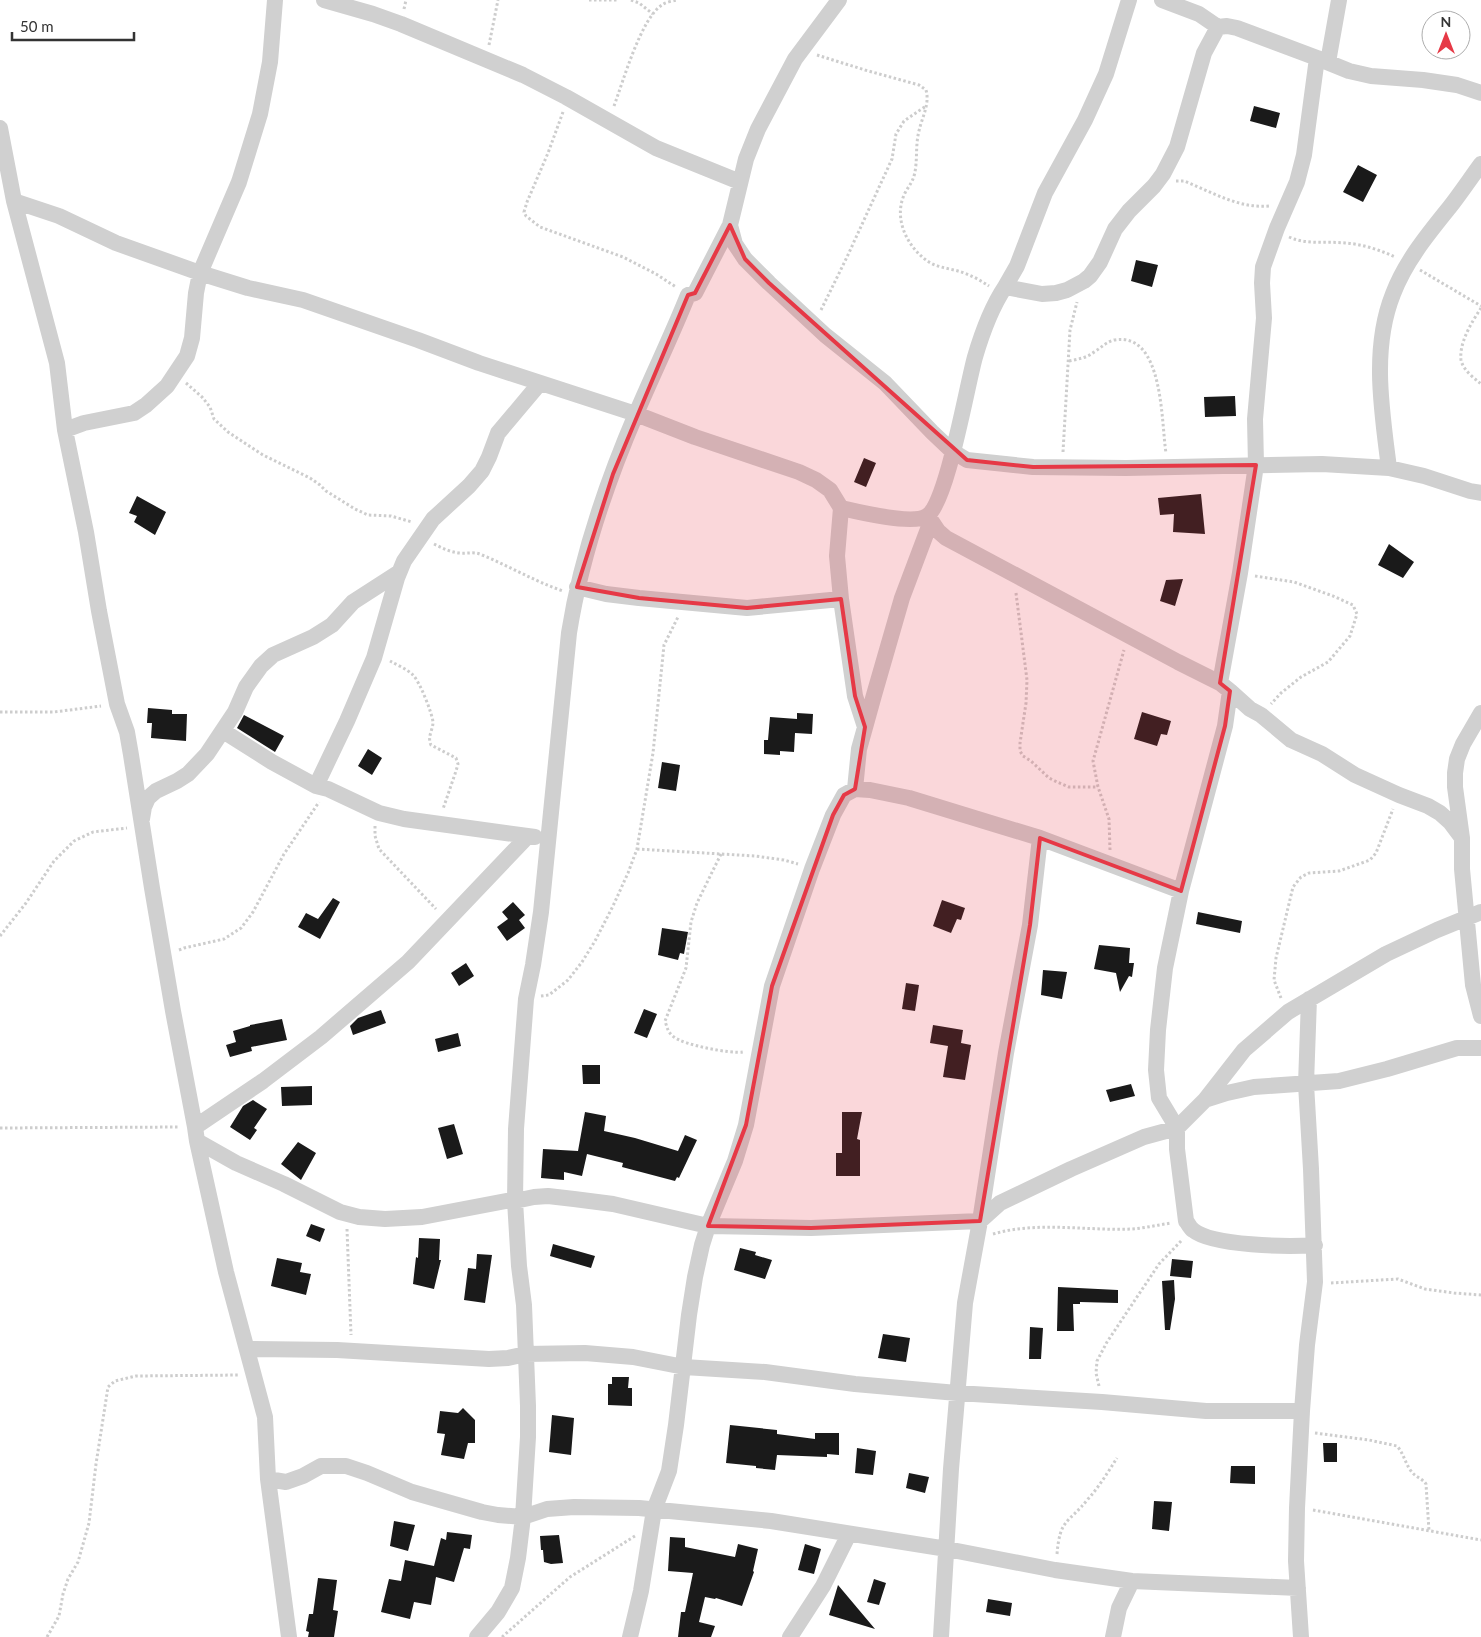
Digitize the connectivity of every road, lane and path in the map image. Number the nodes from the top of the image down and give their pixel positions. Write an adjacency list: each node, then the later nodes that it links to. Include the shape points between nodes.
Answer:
1 (274, 0): 30 (street, via 270,62 257,121 239,182)
2 (324, 0): 15 (street, via 382,18)
3 (498, 0): 15 (path)
4 (589, 0): 5 (path)
5 (619, 0)
6 (631, 0): 12 (path)
7 (677, 0): 12 (path, via 662,5)
8 (839, 0): 14 (street)
9 (1129, 0): 32 (street, via 1106,74 1045,193 1017,266)
10 (1162, 0): 13 (street, via 1199,14)
11 (1339, 0): 16 (street)
12 (654, 14): 20 (path, via 634,54)
13 (1218, 27): 16 (street, via 1237,28); 24 (street, via 1204,53 1177,147)
14 (802, 50): 19 (path, via 919,85 926,90); 23 (street, via 758,129)
15 (486, 60): 18 (street)
16 (1322, 60): 17 (street, via 1371,76 1457,85); 26 (street, via 1304,155 1297,182)
17 (1481, 93)
18 (566, 97): 20 (street); 33 (path, via 557,130 527,202 526,216 540,227 623,257)
19 (926, 106): 32 (path, via 919,130 915,174 905,193 899,217 906,238 927,261); 35 (path, via 904,121 896,134 892,159)
20 (608, 122): 23 (street, via 656,148)
21 (0, 128): 25 (street)
22 (1481, 164): 29 (street)
23 (740, 182): 27 (street)
24 (1154, 186): 26 (path, via 1168,180 1184,181 1240,204 1258,207); 31 (street, via 1114,229 1100,262)
25 (14, 201): 30 (street, via 58,216 116,243); 41 (street, via 57,363)
26 (1286, 204): 28 (street)
27 (730, 225): 33 (street, via 695,293); 35 (street, via 736,244 746,259)
28 (1277, 228): 29 (path, via 1294,239 1360,246); 43 (street, via 1262,267 1264,318 1255,419)
29 (1409, 264): 34 (path); 46 (street, via 1393,294 1381,342 1380,388)
30 (200, 272): 37 (street, via 192,338 187,356); 38 (street, via 248,288 303,300)
31 (1084, 281): 32 (street, via 1067,290 1042,294); 36 (path, via 1070,330)
32 (1003, 290): 42 (street, via 993,306 975,356)
33 (688, 295): 40 (street)
34 (1481, 307): 39 (path, via 1462,346 1461,361)
35 (813, 324): 42 (street, via 885,383)
36 (1069, 361): 44 (path, via 1086,357 1114,340 1132,342 1144,351 1159,390); 45 (path)
37 (175, 374): 41 (street, via 160,393 134,413); 50 (path, via 202,398 214,419 263,456 310,478 342,502 368,515 406,520)
38 (540, 383): 40 (street); 50 (street, via 498,433 482,471 433,519)
39 (1481, 384)
40 (636, 414): 48 (street, via 799,472 830,490); 54 (street, via 597,516)
41 (65, 430): 60 (street)
42 (952, 451): 45 (street, via 967,460); 49 (street, via 945,481)
43 (1256, 465): 44 (street); 46 (street); 53 (street)
44 (1167, 467): 45 (street)
45 (1062, 468)
46 (1389, 468): 47 (street)
47 (1481, 493)
48 (841, 508): 49 (street, via 899,519); 55 (street, via 837,556)
49 (929, 518): 51 (street, via 946,538); 64 (street)
50 (423, 534): 52 (street); 54 (path, via 453,552 475,552 543,584)
51 (1010, 571): 57 (street); 66 (path, via 1027,680 1020,751 1049,778 1069,786)
52 (398, 573): 58 (street); 65 (street, via 353,602 332,625 273,655 246,687)
53 (1240, 573): 59 (street); 63 (path, via 1294,582 1353,606 1357,614 1350,636 1328,662 1287,687)
54 (577, 591): 56 (street); 76 (street, via 569,633)
55 (841, 599): 56 (street, via 747,608); 64 (street, via 855,696)
56 (689, 603): 77 (path, via 675,621 664,645 653,753)
57 (1128, 635): 59 (street); 66 (path, via 1093,761)
58 (374, 658): 67 (street); 71 (path, via 390,662 415,677 433,723 429,742 456,758 458,764)
59 (1225, 687): 63 (street); 81 (street, via 1225,726)
60 (117, 704): 61 (path, via 54,712); 72 (street, via 127,732)
61 (0, 712)
62 (1481, 713): 75 (street, via 1457,759 1455,786)
63 (1261, 715): 69 (street, via 1291,740)
64 (865, 727): 68 (street)
65 (223, 731): 67 (street); 72 (street, via 196,766 148,798)
66 (1098, 787): 79 (path, via 1109,819)
67 (322, 788): 70 (street); 85 (path, via 241,928 224,940 184,948)
68 (855, 790): 74 (street, via 909,798); 80 (street, via 844,795 833,815)
69 (1399, 795): 75 (street, via 1440,813); 88 (path, via 1376,853 1370,860 1339,872 1308,873 1293,887 1274,980)
70 (375, 811): 71 (street); 83 (path, via 375,836 379,848)
71 (439, 824): 73 (street)
72 (141, 826): 84 (path, via 93,832 74,841 54,861); 85 (street)
73 (528, 836): 76 (street); 83 (street)
74 (1040, 838): 79 (street); 99 (street, via 1030,926)
75 (1462, 838): 82 (street, via 1462,869)
76 (547, 840): 86 (street, via 541,912)
77 (637, 849): 78 (path); 86 (path, via 613,906 582,962 568,980 549,995)
78 (721, 854): 80 (path, via 784,860); 90 (path, via 697,903 690,928 686,968 665,1021 667,1030 675,1038 689,1043 739,1053)
79 (1110, 864): 81 (street)
80 (812, 869): 90 (street, via 772,986)
81 (1181, 891): 95 (street, via 1165,968 1156,1070 1160,1098)
82 (1474, 915): 87 (street, via 1386,954); 89 (street, via 1473,985)
83 (448, 920): 96 (street, via 408,962 321,1037)
84 (0, 936)
85 (164, 956): 96 (street)
86 (526, 999): 97 (street, via 516,1129)
87 (1308, 999): 88 (street); 92 (street)
88 (1288, 1012): 93 (street, via 1244,1050)
89 (1481, 1016)
90 (760, 1046): 101 (street, via 746,1125)
91 (1481, 1048): 92 (street, via 1457,1048 1360,1076)
92 (1306, 1084): 93 (street, via 1254,1087); 102 (street)
93 (1205, 1100): 95 (street)
94 (0, 1128): 96 (path)
95 (1177, 1128): 99 (street, via 1144,1137 1071,1169 1000,1203); 100 (street, via 1177,1149)
96 (196, 1134): 98 (street, via 236,1163); 106 (street, via 226,1272)
97 (515, 1202): 98 (street, via 422,1217 385,1219); 101 (street, via 548,1196 574,1199 613,1204); 108 (street)
98 (347, 1214): 107 (path, via 351,1330 346,1343)
99 (980, 1221): 101 (street, via 811,1228); 103 (street)
100 (1189, 1225): 102 (street, via 1210,1237 1241,1243); 103 (path, via 1006,1230 987,1236); 112 (path, via 1107,1342 1096,1373)
101 (708, 1226): 109 (street, via 695,1277)
102 (1315, 1245): 104 (street)
103 (974, 1252): 111 (street, via 965,1303)
104 (1315, 1282): 105 (path, via 1398,1279 1425,1289); 113 (street)
105 (1481, 1295)
106 (248, 1349): 107 (street); 110 (street)
107 (337, 1350): 108 (street, via 489,1359)
108 (526, 1354): 109 (street, via 585,1353); 118 (street, via 528,1437)
109 (684, 1366): 111 (street); 119 (street, via 669,1471)
110 (255, 1376): 116 (street, via 265,1417); 127 (path, via 136,1376 114,1381 108,1387 89,1523 78,1562 68,1579 58,1616)
111 (957, 1393): 112 (street); 123 (street)
112 (1102, 1402): 113 (street, via 1206,1410)
113 (1302, 1411): 114 (street)
114 (1302, 1431): 117 (street); 120 (path, via 1397,1446 1411,1472 1426,1484)
115 (1117, 1458): 124 (path, via 1090,1497 1064,1524 1058,1538)
116 (268, 1479): 118 (street, via 286,1482 321,1466 346,1466 412,1492 482,1512); 128 (street)
117 (1298, 1508): 120 (path); 126 (street)
118 (523, 1517): 119 (street, via 547,1509 574,1507 613,1507); 129 (street, via 512,1588 498,1612)
119 (653, 1517): 121 (street, via 771,1521); 130 (path, via 570,1577); 131 (street)
120 (1429, 1531): 122 (path)
121 (849, 1534): 123 (street); 132 (street, via 823,1586)
122 (1481, 1540)
123 (947, 1550): 124 (street); 133 (street)
124 (1055, 1570): 125 (street)
125 (1132, 1581): 126 (street); 134 (street, via 1119,1608)
126 (1298, 1588): 135 (street)
127 (47, 1637)
128 (289, 1637)
129 (476, 1637)
130 (502, 1637)
131 (630, 1637)
132 (790, 1637)
133 (941, 1637)
134 (1113, 1637)
135 (1301, 1637)

